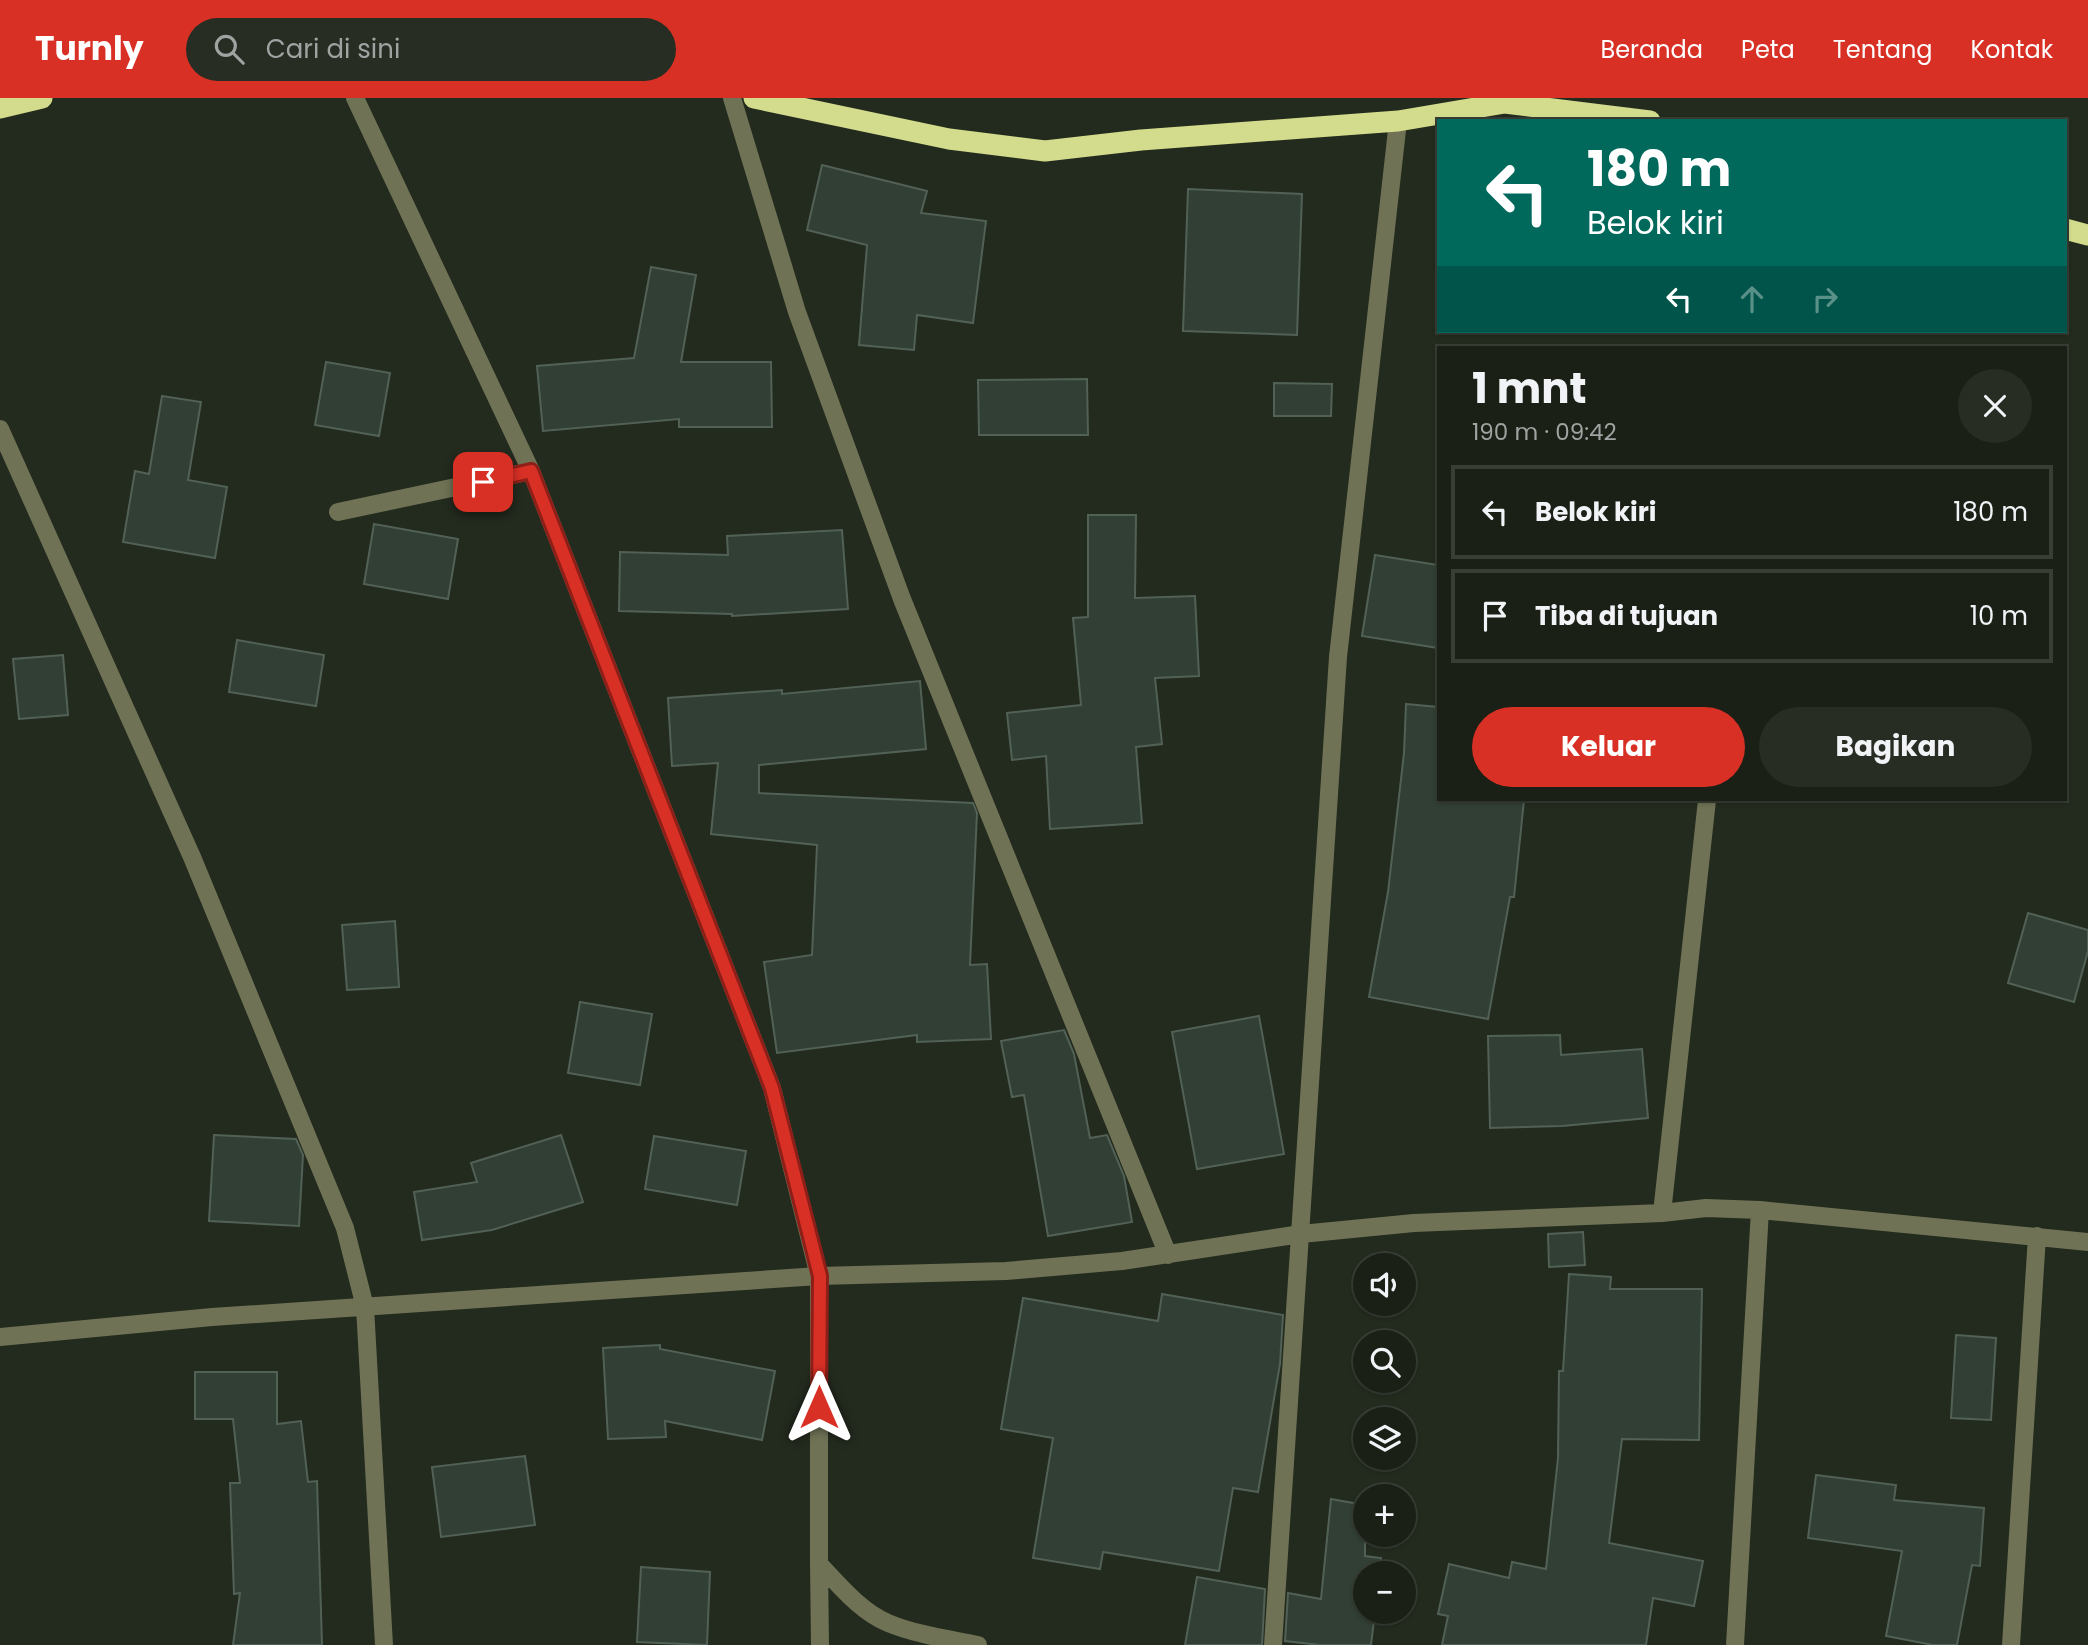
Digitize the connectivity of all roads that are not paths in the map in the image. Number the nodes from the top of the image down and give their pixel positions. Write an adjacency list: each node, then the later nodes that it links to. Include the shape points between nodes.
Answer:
1 (42, 98): 5 (highway)
2 (355, 98): 11 (street)
3 (732, 98): 19 (street, via 797,313 902,599)
4 (754, 98): 7 (highway, via 949,139 1045,151)
5 (0, 108)
6 (1634, 119): 7 (highway, via 1505,103)
7 (1398, 121): 16 (street, via 1338,657)
8 (2067, 230): 9 (highway)
9 (2088, 235)
10 (0, 429): 21 (street, via 192,858 345,1228)
11 (531, 471): 12 (street); 20 (street, via 772,1088)
12 (338, 512)
13 (1707, 801): 15 (street)
14 (1760, 1210): 15 (street, via 1706,1208); 17 (street); 28 (street)
15 (1662, 1213): 16 (street, via 1414,1223)
16 (1300, 1234): 19 (street); 27 (street)
17 (2037, 1236): 18 (street); 29 (street)
18 (2088, 1242)
19 (1168, 1255): 20 (street, via 1006,1271)
20 (820, 1276): 21 (street); 23 (street)
21 (365, 1307): 22 (street); 24 (street)
22 (0, 1337)
23 (819, 1564): 25 (street); 26 (street, via 850,1597 886,1623)
24 (384, 1645)
25 (820, 1645)
26 (978, 1645)
27 (1273, 1645)
28 (1735, 1645)
29 (2011, 1645)

